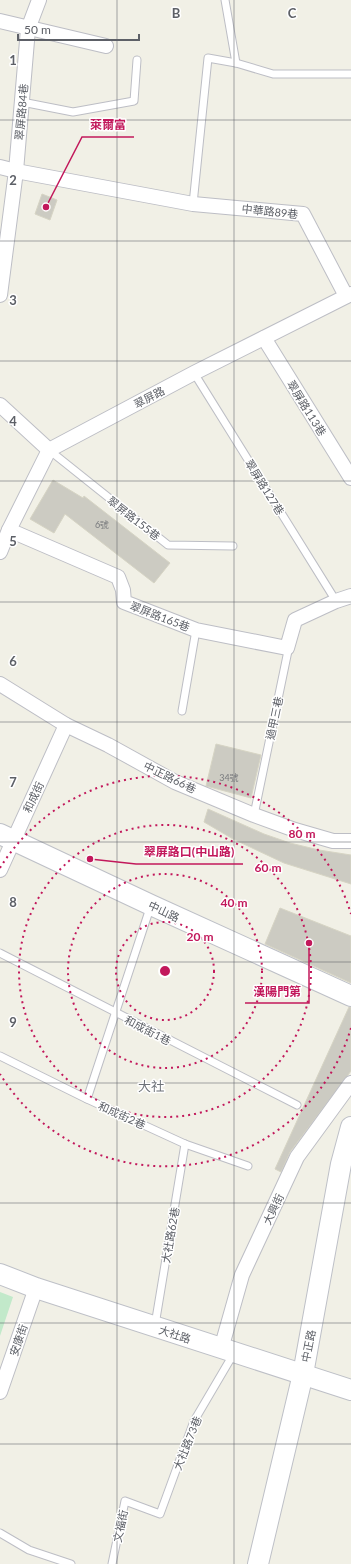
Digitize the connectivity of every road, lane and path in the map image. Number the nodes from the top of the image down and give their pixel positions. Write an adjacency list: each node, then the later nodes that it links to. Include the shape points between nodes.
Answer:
1 (39, 0): 4 (street, 翠屏路84巷)
2 (224, 0): 7 (lane)
3 (0, 21): 4 (street)
4 (28, 29): 5 (street); 9 (street, 翠屏路84巷)
5 (106, 46)
6 (137, 60): 9 (lane, via 134,101 73,112)
7 (236, 63): 8 (lane, via 273,74); 12 (lane, via 208,58)
8 (351, 74)
9 (22, 102): 11 (street, 翠屏路84巷)
10 (0, 167): 11 (street)
11 (16, 171): 12 (street, 中華路89巷); 14 (street, 翠屏路84巷)
12 (193, 204): 13 (street, 中華路89巷, via 303,214)
13 (348, 295): 15 (street, 翠屏路)
14 (0, 296)
15 (264, 338): 16 (street, 翠屏路); 19 (street, 翠屏路113巷)
16 (194, 373): 18 (street, 翠屏路); 24 (lane, 翠屏路127巷)
17 (0, 405): 18 (street)
18 (49, 450): 20 (street); 21 (lane, 翠屏路155巷, via 168,545)
19 (351, 478)
20 (9, 530): 22 (street); 26 (street, 翠屏路165巷, via 118,577 124,602)
21 (233, 546)
22 (0, 552)
23 (351, 596): 24 (street)
24 (336, 601): 25 (street)
25 (295, 620): 26 (street, 翠屏路165巷, via 287,648); 30 (lane, 過甲三巷)
26 (196, 630): 28 (lane)
27 (0, 684): 29 (street, 中正路66巷)
28 (182, 711)
29 (66, 725): 30 (street, 中正路66巷, via 175,782); 31 (street, 和成街)
30 (254, 815): 32 (street, 中正路66巷, via 333,841)
31 (6, 837): 33 (street, 和成街); 34 (main road, 中山路)
32 (351, 841)
33 (0, 870)
34 (151, 905): 36 (main road, 中山路); 37 (lane)
35 (0, 952): 37 (lane, 和成街1巷)
36 (351, 996)
37 (115, 1013): 40 (lane); 41 (lane, 和成街1巷)
38 (0, 1056): 40 (lane, 和成街2巷)
39 (351, 1083): 48 (street, 大興街, via 297,1157 242,1275)
40 (87, 1099): 43 (lane, 和成街2巷)
41 (297, 1105)
42 (351, 1128): 49 (main road, 中正路, via 341,1164)
43 (185, 1144): 44 (lane, 和成街2巷); 47 (lane, 大社路62巷)
44 (248, 1166)
45 (0, 1274): 46 (main road, 大社路)
46 (36, 1288): 47 (main road, 大社路); 51 (street, 安康街)
47 (154, 1327): 48 (main road, 大社路)
48 (227, 1351): 49 (main road, 大社路); 52 (lane, 大社路73巷, via 194,1421)
49 (302, 1374): 50 (main road, 大社路); 56 (main road, 中正路)
50 (351, 1390)
51 (0, 1392)
52 (160, 1514): 55 (lane, 文福街, via 125,1501)
53 (0, 1533): 54 (lane, via 29,1550)
54 (71, 1564)
55 (112, 1564)
56 (258, 1564)

